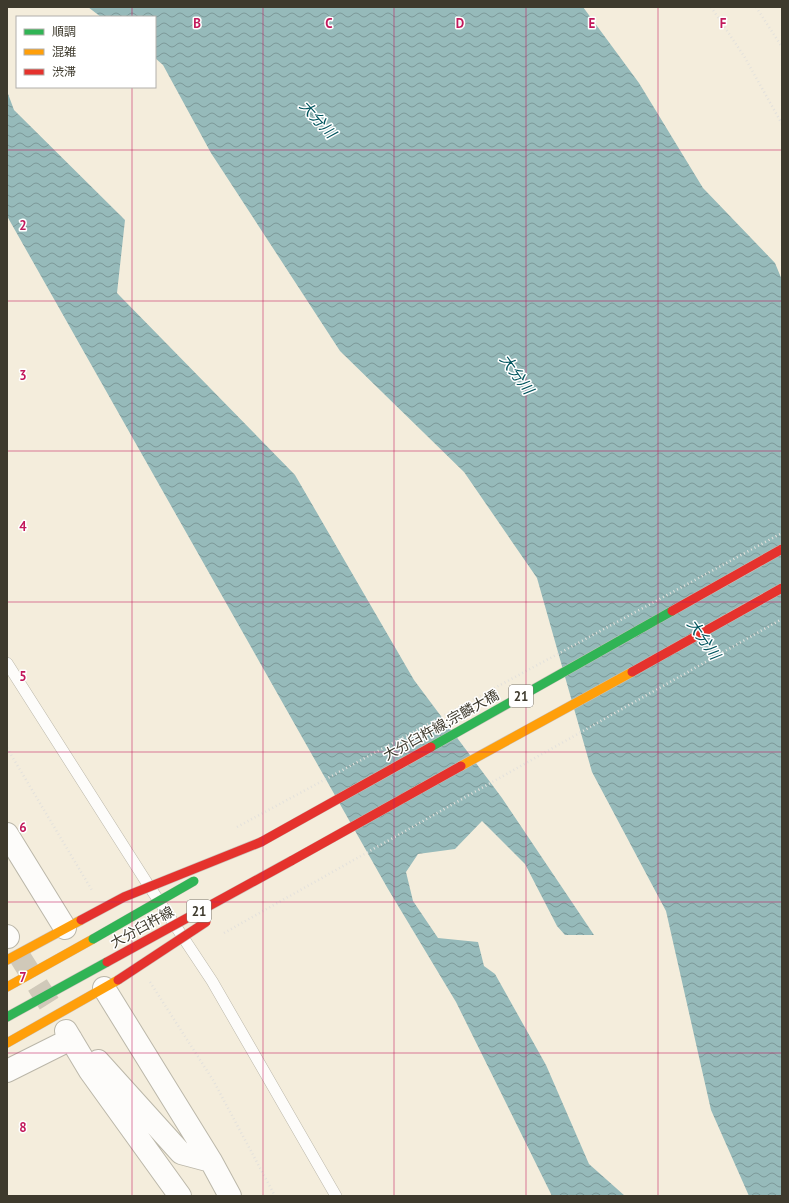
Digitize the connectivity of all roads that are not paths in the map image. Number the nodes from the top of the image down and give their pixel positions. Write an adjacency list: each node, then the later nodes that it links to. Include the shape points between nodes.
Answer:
1 (782, 549): 5 (main road, 大分臼杵線;宗麟大橋 / 21)
2 (782, 588): 6 (main road, 21)
3 (7, 663): 20 (lane, via 212,981)
4 (7, 834): 9 (street)
5 (261, 842): 9 (main road, bridge, via 124,897); 12 (main road, 大分臼杵線 / 21, bridge)
6 (291, 861): 7 (main road, bridge); 13 (main road, 大分臼杵線 / 21, bridge)
7 (237, 901)
8 (212, 918): 11 (main road, bridge)
9 (73, 924): 10 (main road)
10 (7, 960)
11 (111, 984): 15 (main road); 17 (street)
12 (7, 987)
13 (7, 1017)
14 (71, 1039): 16 (street); 17 (street, via 66,1031 98,1062 181,1153); 18 (street, via 90,1070)
15 (7, 1043)
16 (7, 1071)
17 (211, 1161): 19 (street)
18 (180, 1196)
19 (230, 1196)
20 (336, 1196)

